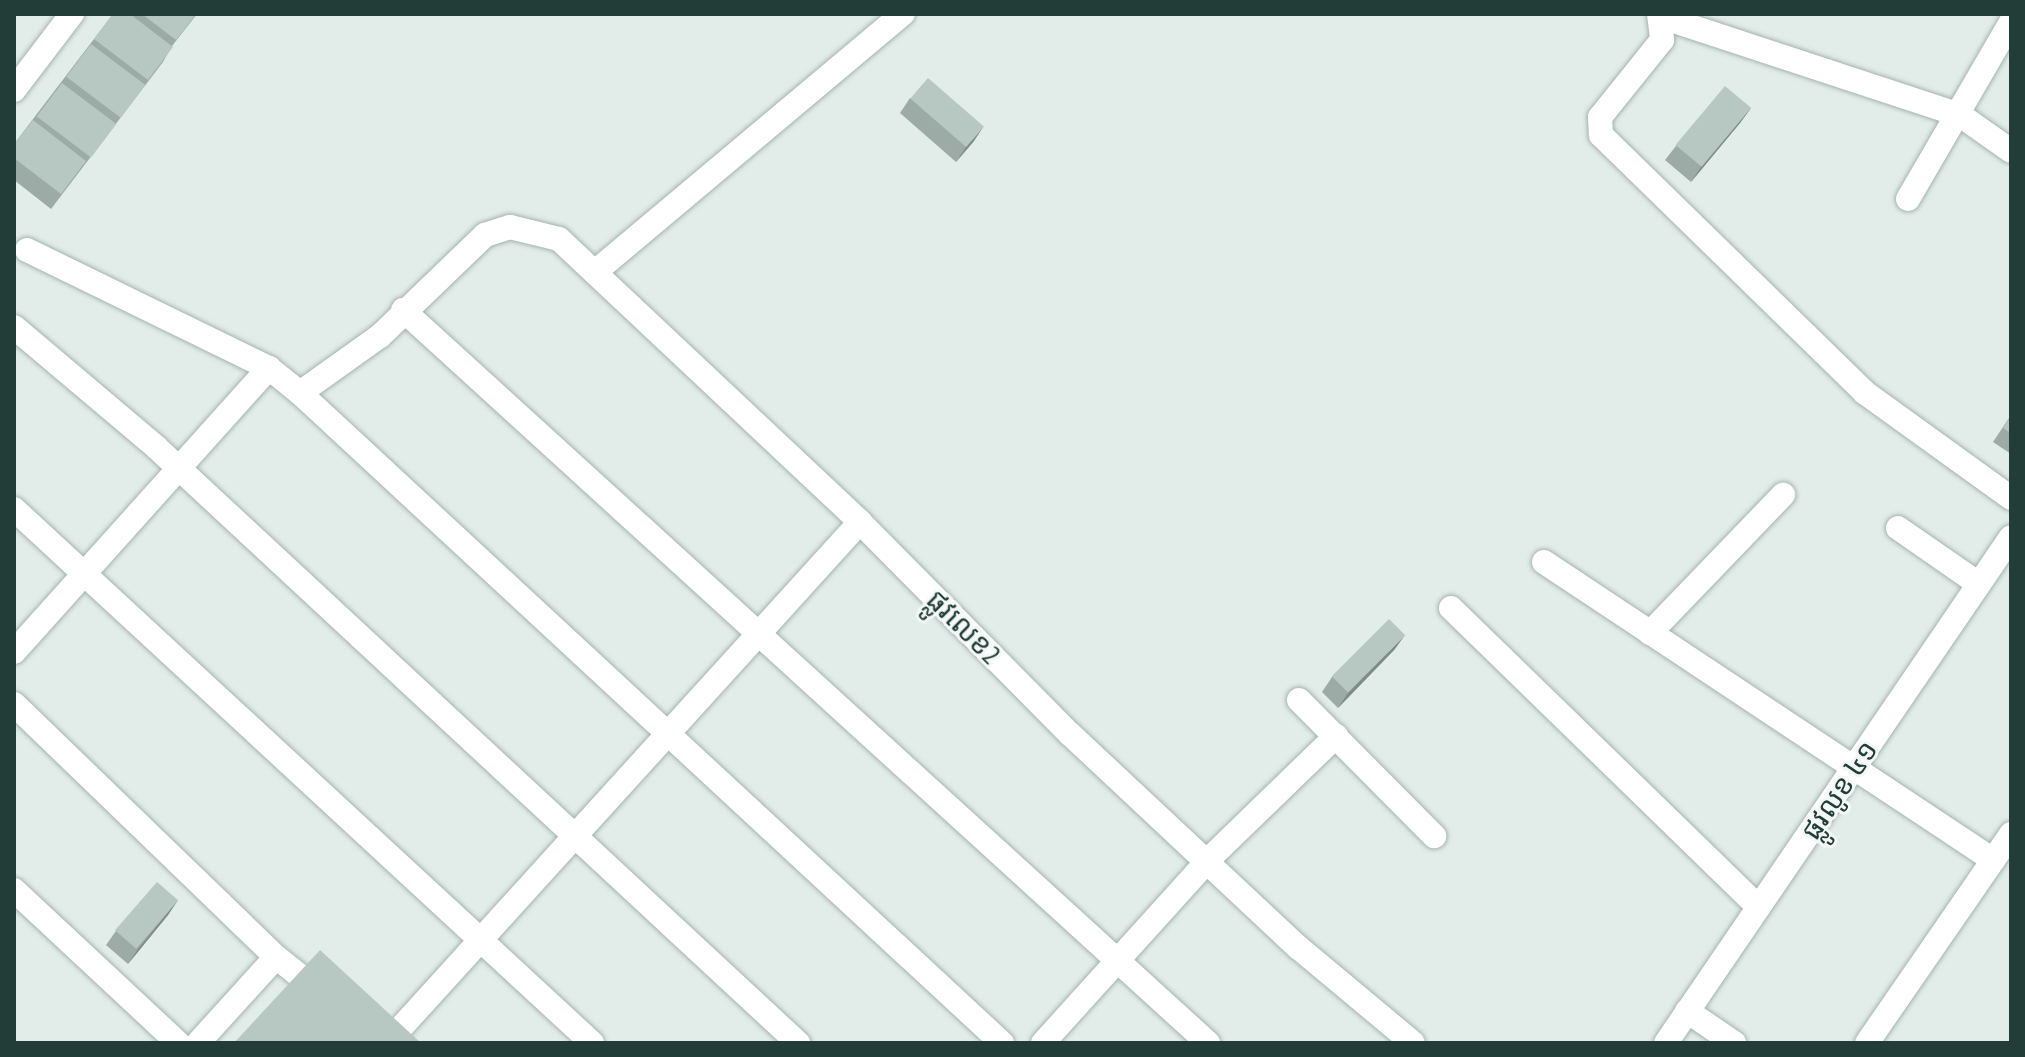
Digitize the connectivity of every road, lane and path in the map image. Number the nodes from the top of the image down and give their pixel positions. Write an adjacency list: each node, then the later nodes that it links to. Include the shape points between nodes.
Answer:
1 (72, 14): 5 (street)
2 (903, 14): 10 (street)
3 (1660, 15): 6 (street); 17 (street, via 1662,40 1600,117 1601,135 1842,373)
4 (2011, 22): 6 (street)
5 (14, 90)
6 (1960, 115): 7 (street); 8 (street)
7 (2011, 151)
8 (1908, 199)
9 (27, 250): 13 (street)
10 (595, 272): 11 (street, ផ្លូវលេខ2, via 559,239 510,227 464,250); 19 (street, ផ្លូវលេខ2)
11 (403, 310): 14 (street, via 380,336); 27 (street)
12 (14, 327): 15 (street)
13 (269, 368): 14 (street); 15 (street)
14 (300, 393): 31 (street)
15 (181, 471): 23 (street); 35 (street)
16 (1783, 495): 26 (street)
17 (2011, 498)
18 (14, 509): 23 (street)
19 (860, 522): 27 (street); 37 (street, ផ្លូវលេខ2, via 1070,734)
20 (1898, 528): 24 (street)
21 (2011, 537): 24 (street, ផ្លូវលូខ ៤១)
22 (1544, 562): 26 (street)
23 (83, 573): 28 (street); 41 (street)
24 (1979, 584): 33 (street, ផ្លូវលូខ ៤១)
25 (1451, 608): 40 (street)
26 (1650, 633): 33 (street)
27 (757, 635): 31 (street); 43 (street)
28 (14, 652)
29 (1299, 700): 32 (street)
30 (14, 704): 42 (street)
31 (666, 736): 35 (street); 51 (street)
32 (1336, 736): 36 (street); 37 (street)
33 (1852, 770): 38 (street); 40 (street, ផ្លូវលូខ ៤១)
34 (2011, 834): 38 (street)
35 (575, 835): 41 (street); 50 (street)
36 (1434, 836)
37 (1209, 859): 43 (street); 54 (street, ផ្លូវលេខ2, via 1299,948)
38 (1993, 860): 57 (street)
39 (14, 890): 47 (street)
40 (1759, 907): 44 (street, ផ្លូវលូខ ៤១)
41 (481, 940): 46 (street); 49 (street)
42 (276, 957): 45 (street); 48 (street)
43 (1117, 961): 52 (street); 53 (street)
44 (1687, 1011): 55 (street, ផ្លូវលូខ ៤១); 56 (street)
45 (345, 1014)
46 (378, 1040)
47 (178, 1043)
48 (198, 1043)
49 (592, 1043)
50 (798, 1043)
51 (1002, 1043)
52 (1043, 1043)
53 (1208, 1043)
54 (1413, 1043)
55 (1666, 1043)
56 (1734, 1043)
57 (1867, 1043)

